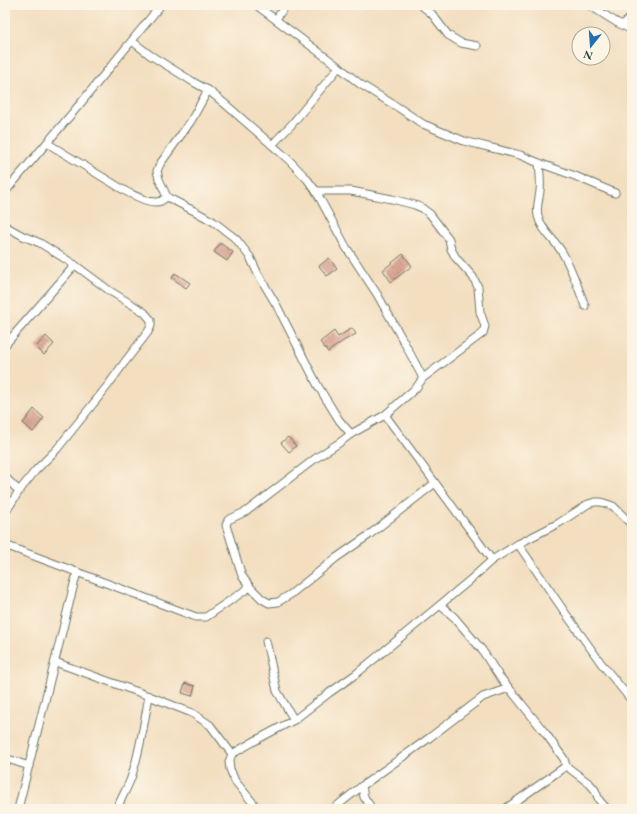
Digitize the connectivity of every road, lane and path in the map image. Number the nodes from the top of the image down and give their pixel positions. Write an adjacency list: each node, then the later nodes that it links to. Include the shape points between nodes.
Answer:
1 (161, 5): 10 (street)
2 (256, 5): 7 (street)
3 (286, 5): 7 (street)
4 (421, 5): 11 (street, via 432,14 448,35 461,43)
5 (589, 5): 8 (street)
6 (632, 17): 8 (street)
7 (276, 19): 12 (street)
8 (622, 25): 9 (street)
9 (632, 30)
10 (132, 41): 13 (street, via 150,55); 14 (street)
11 (477, 46)
12 (338, 67): 15 (street); 16 (street, via 423,124 464,141 520,155)
13 (208, 90): 15 (street); 20 (street, via 191,121 157,171)
14 (46, 143): 18 (street); 20 (street, via 137,197 155,202)
15 (272, 145): 17 (street, via 307,178)
16 (539, 163): 19 (street); 23 (street, via 541,178 538,215 543,227 568,263)
17 (316, 191): 25 (street); 25 (street, via 351,191 415,204 430,214 443,230 456,258 473,277 478,287 480,312 485,326 483,333)
18 (5, 192)
19 (615, 193)
20 (167, 197): 27 (street, via 214,222 236,239 250,257 318,386)
21 (5, 226): 22 (street, via 40,243)
22 (75, 265): 24 (street); 30 (street, via 144,312 151,320 151,326 57,449)
23 (585, 306)
24 (5, 345)
25 (423, 378): 26 (street, via 416,388)
26 (385, 415): 27 (street); 29 (street)
27 (351, 434): 37 (street, via 246,511 226,522 242,576)
28 (5, 477): 30 (street)
29 (435, 483): 35 (street); 37 (street, via 278,602 262,599)
30 (19, 491): 31 (street)
31 (5, 513)
32 (632, 525): 33 (street, via 613,506 595,502)
33 (518, 544): 35 (street); 43 (street, via 601,663)
34 (5, 545): 36 (street)
35 (492, 560): 38 (street)
36 (77, 572): 37 (street, via 196,617 206,617); 40 (street)
37 (250, 587)
38 (440, 604): 41 (street, via 482,650); 44 (street, via 356,674)
39 (266, 641): 44 (street, via 277,691)
40 (55, 662): 42 (street); 47 (street)
41 (509, 688): 48 (street, via 546,734 564,759); 49 (street, via 483,697)
42 (149, 696): 45 (street, via 192,713 210,725); 53 (street, via 131,778)
43 (632, 701)
44 (294, 720): 45 (street)
45 (232, 754): 54 (street, via 229,762 235,781)
46 (5, 758): 47 (street)
47 (29, 766): 52 (street)
48 (566, 766): 57 (street); 58 (street, via 590,784)
49 (362, 786): 50 (street); 51 (street)
50 (354, 793): 51 (street); 55 (street)
51 (364, 797): 56 (street)
52 (18, 809)
53 (117, 809)
54 (258, 809)
55 (333, 809)
56 (372, 809)
57 (505, 809)
58 (607, 809)

